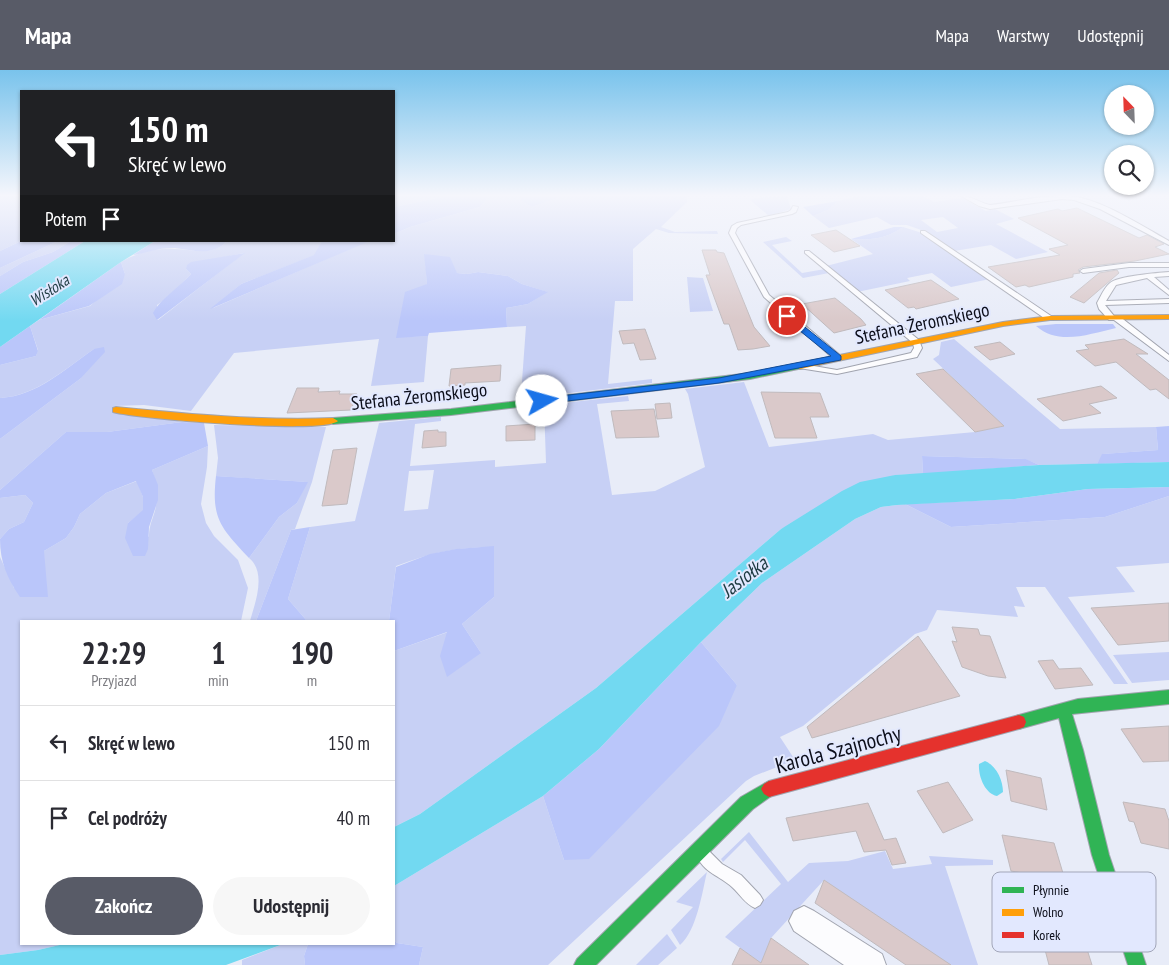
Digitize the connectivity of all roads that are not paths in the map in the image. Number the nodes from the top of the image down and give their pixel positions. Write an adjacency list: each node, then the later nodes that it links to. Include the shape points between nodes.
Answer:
1 (735, 238): 15 (lane, via 766,296)
2 (932, 238): 12 (lane)
3 (807, 252): 14 (lane)
4 (1169, 264): 5 (lane)
5 (1083, 271)
6 (1169, 274): 7 (lane)
7 (1148, 276): 8 (lane); 10 (lane, via 1114,283)
8 (1169, 293)
9 (1169, 301): 10 (lane)
10 (1101, 303): 13 (lane)
11 (1169, 317): 13 (street, Stefana Żeromskiego)
12 (1050, 318): 13 (street, Stefana Żeromskiego); 14 (street, Stefana Żeromskiego)
13 (1114, 318): 16 (lane)
14 (916, 342): 15 (street, Stefana Żeromskiego); 17 (lane, via 918,348 914,355 837,372)
15 (838, 358): 17 (street, Stefana Żeromskiego)
16 (1169, 359)
17 (802, 366): 18 (street, Stefana Żeromskiego, via 707,382 343,421 265,422)
18 (116, 410)
19 (1169, 697): 20 (street, Karola Szajnochy)
20 (1063, 710): 21 (street, Karola Szajnochy, via 775,787 755,796); 22 (street, via 1075,740)
21 (700, 851): 23 (lane); 26 (street, Karola Szajnochy)
22 (1105, 872)
23 (755, 900)
24 (804, 921): 27 (street)
25 (1132, 952): 28 (street)
26 (583, 965)
27 (872, 965)
28 (1137, 965)

